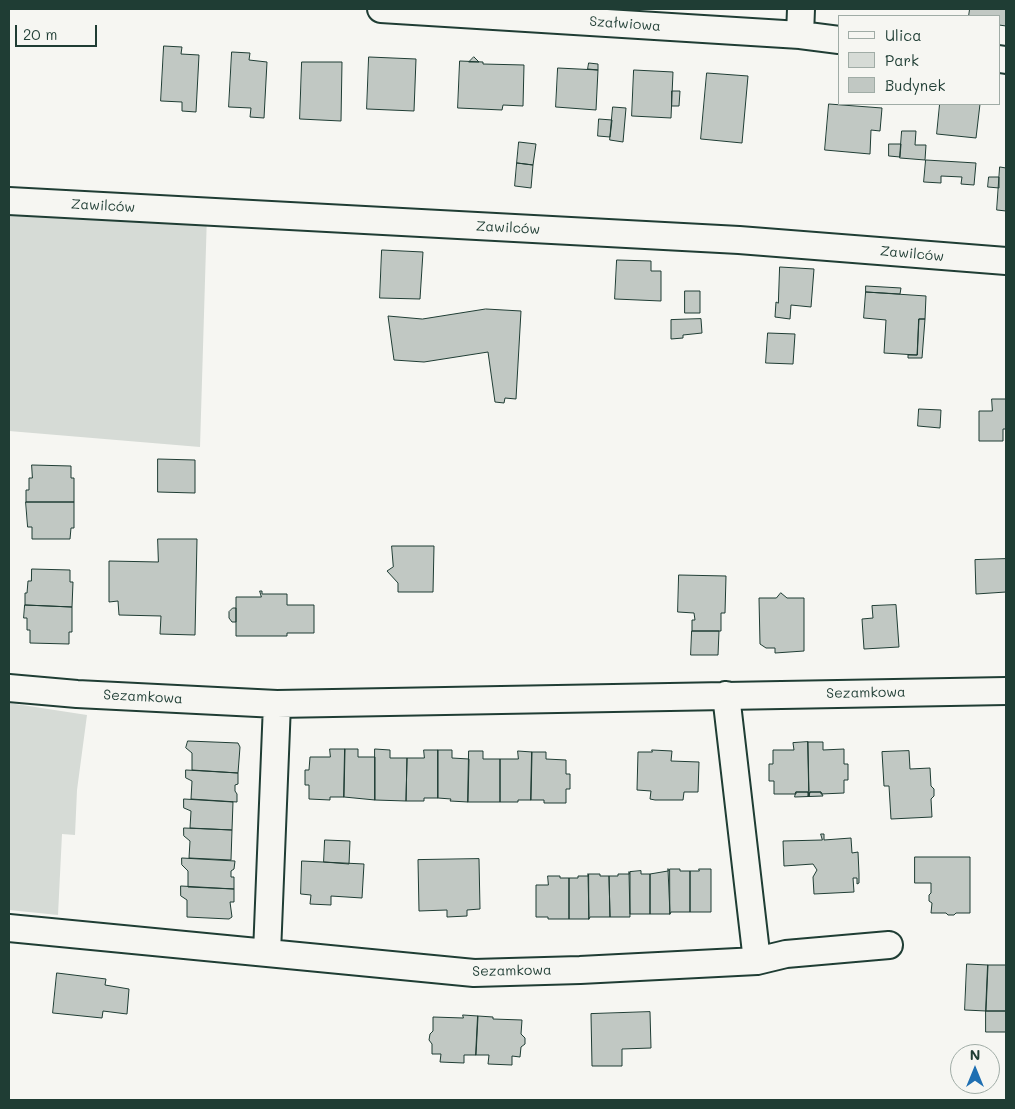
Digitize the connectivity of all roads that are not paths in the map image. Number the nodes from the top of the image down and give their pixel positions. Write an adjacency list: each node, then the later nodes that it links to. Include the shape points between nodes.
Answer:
1 (381, 9): 3 (street, Szałwiowa)
2 (801, 9): 3 (street)
3 (800, 35): 4 (street, Szałwiowa)
4 (838, 40)
5 (9, 201): 6 (street, Zawilców, via 739,240)
6 (1006, 261)
7 (9, 688): 10 (street, Sezamkowa)
8 (1006, 691): 9 (street, Sezamkowa)
9 (726, 695): 10 (street, Sezamkowa); 14 (street)
10 (277, 704): 13 (street)
11 (9, 928): 13 (street, Sezamkowa)
12 (888, 945): 14 (street, Sezamkowa, via 786,954)
13 (267, 953): 14 (street, Sezamkowa, via 474,972)
14 (757, 961)

